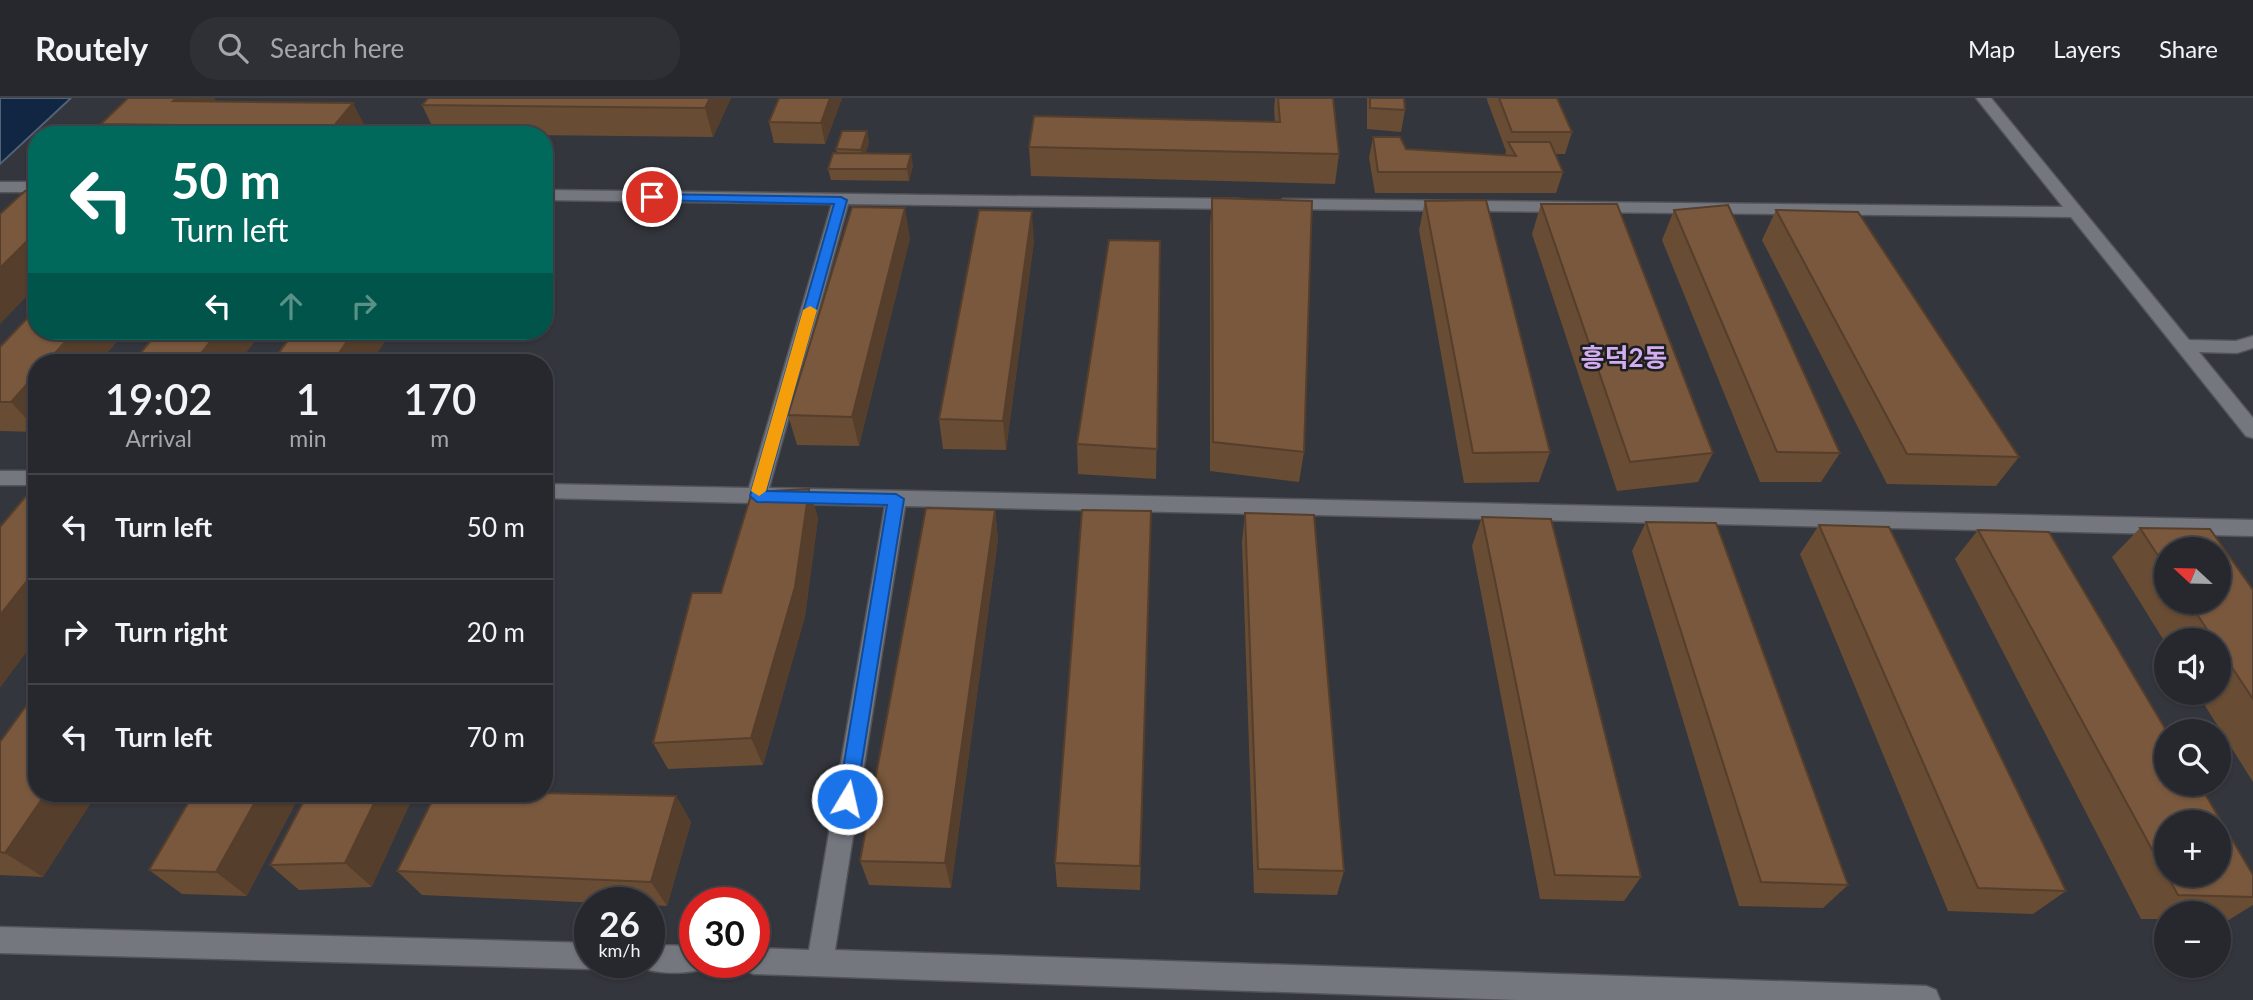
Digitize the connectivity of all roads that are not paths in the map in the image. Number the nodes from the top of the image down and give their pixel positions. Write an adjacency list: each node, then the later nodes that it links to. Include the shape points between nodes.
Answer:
1 (1983, 98): 6 (street)
2 (0, 187): 3 (street)
3 (28, 187)
4 (553, 195): 5 (street)
5 (841, 200): 6 (street); 13 (street)
6 (2075, 212): 8 (street)
7 (2253, 342): 8 (street, via 2237,347)
8 (2185, 346): 9 (street)
9 (2253, 431)
10 (0, 478): 11 (street)
11 (28, 478)
12 (553, 491): 13 (street)
13 (757, 496): 14 (street)
14 (896, 499): 15 (street); 19 (street)
15 (2253, 528)
16 (0, 940): 17 (street)
17 (574, 956)
18 (770, 961): 19 (street)
19 (820, 963): 20 (street)
20 (1926, 1000)

